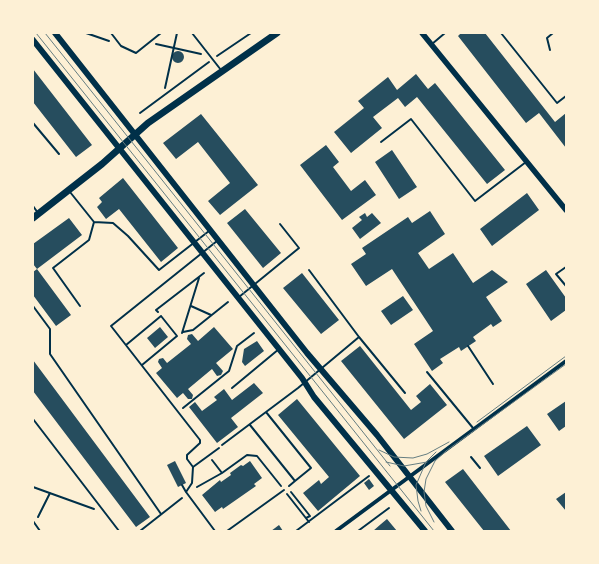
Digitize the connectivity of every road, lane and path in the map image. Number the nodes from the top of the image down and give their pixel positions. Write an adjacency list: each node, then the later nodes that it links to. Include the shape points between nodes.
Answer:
1 (55, 33): 26 (main road)
2 (86, 33): 16 (path)
3 (111, 33): 16 (lane)
4 (162, 33): 14 (lane)
5 (177, 33): 17 (path)
6 (192, 33): 19 (lane)
7 (251, 33): 20 (path)
8 (277, 33): 21 (main road)
9 (422, 33): 15 (street)
10 (445, 33): 15 (lane)
11 (501, 33): 23 (lane, via 557,103)
12 (553, 33): 18 (path, via 547,38)
13 (33, 40): 28 (main road)
14 (149, 43): 16 (lane, via 136,53); 17 (path)
15 (431, 44): 30 (street)
16 (121, 46)
17 (173, 48): 19 (path); 22 (path)
18 (550, 50)
19 (210, 56): 20 (lane)
20 (213, 59): 21 (lane); 24 (path)
21 (222, 71): 26 (main road)
22 (165, 88)
23 (566, 96)
24 (140, 114)
25 (33, 123): 29 (lane)
26 (136, 134): 28 (main road); 37 (main road)
27 (381, 142): 30 (lane, via 411,119 476,201)
28 (120, 149): 31 (main road); 39 (main road)
29 (59, 154)
30 (527, 161): 33 (street)
31 (70, 191): 34 (main road); 35 (lane)
32 (33, 206): 34 (lane)
33 (566, 210)
34 (36, 216)
35 (94, 222): 39 (lane, via 113,223 159,270); 50 (lane, via 89,240 53,268)
36 (280, 224): 45 (lane, via 299,248)
37 (211, 229): 38 (main road); 39 (lane)
38 (219, 239): 40 (lane); 45 (main road)
39 (195, 242): 40 (main road)
40 (203, 253): 47 (main road); 58 (lane, via 111,326)
41 (566, 267): 46 (path, via 556,274)
42 (309, 270): 57 (lane)
43 (204, 273): 44 (path)
44 (199, 277): 51 (path); 53 (path, via 156,310)
45 (254, 285): 47 (lane); 63 (main road)
46 (566, 286)
47 (238, 297): 60 (main road)
48 (228, 302): 52 (path)
49 (33, 306): 93 (path, via 50,329 50,354)
50 (80, 306)
51 (191, 306): 52 (path); 54 (path)
52 (211, 315): 54 (path, via 193,330)
53 (161, 316): 56 (lane); 58 (lane)
54 (184, 332): 56 (path)
55 (254, 333): 69 (path, via 237,346 229,371)
56 (177, 336): 62 (lane)
57 (360, 337): 63 (lane); 68 (lane)
58 (126, 345): 62 (lane)
59 (468, 346): 66 (path)
60 (279, 349): 65 (main road); 67 (lane)
61 (566, 361): 73 (street)
62 (142, 365): 69 (lane)
63 (321, 368): 65 (lane); 82 (main road)
64 (427, 372): 73 (lane)
65 (304, 382): 70 (lane); 88 (main road)
66 (493, 384)
67 (232, 388)
68 (405, 393)
69 (178, 412): 78 (lane, via 200,442 187,455)
70 (266, 412): 72 (lane); 83 (lane, via 311,468)
71 (33, 419): 92 (lane)
72 (250, 425): 74 (lane); 83 (lane)
73 (473, 428): 82 (street)
74 (222, 445)
75 (219, 448): 76 (lane)
76 (208, 455): 78 (lane); 80 (path)
77 (471, 457): 79 (path)
78 (193, 468): 90 (lane, via 192,483)
79 (480, 468)
80 (222, 472): 87 (path, via 247,455 257,456); 90 (path)
81 (370, 475): 96 (path)
82 (409, 477): 88 (street); 108 (main road)
83 (295, 481): 86 (lane)
84 (182, 485): 90 (lane)
85 (33, 486): 89 (path)
86 (289, 486): 94 (path, via 288,489 310,516)
87 (284, 490): 94 (path); 102 (lane)
88 (392, 490): 97 (street); 107 (main road)
89 (50, 493): 92 (path); 95 (path)
90 (186, 493): 93 (path); 101 (lane)
91 (389, 508): 106 (path)
92 (105, 513): 99 (lane)
93 (161, 514): 100 (path)
94 (306, 518): 96 (path)
95 (34, 522): 98 (lane)
96 (309, 522): 103 (path)
97 (342, 527): 104 (street); 105 (lane)
98 (40, 531)
99 (119, 531)
100 (140, 531)
101 (215, 531)
102 (227, 531)
103 (296, 531)
104 (336, 531)
105 (346, 531)
106 (358, 531)
107 (425, 531)
108 (452, 531)

